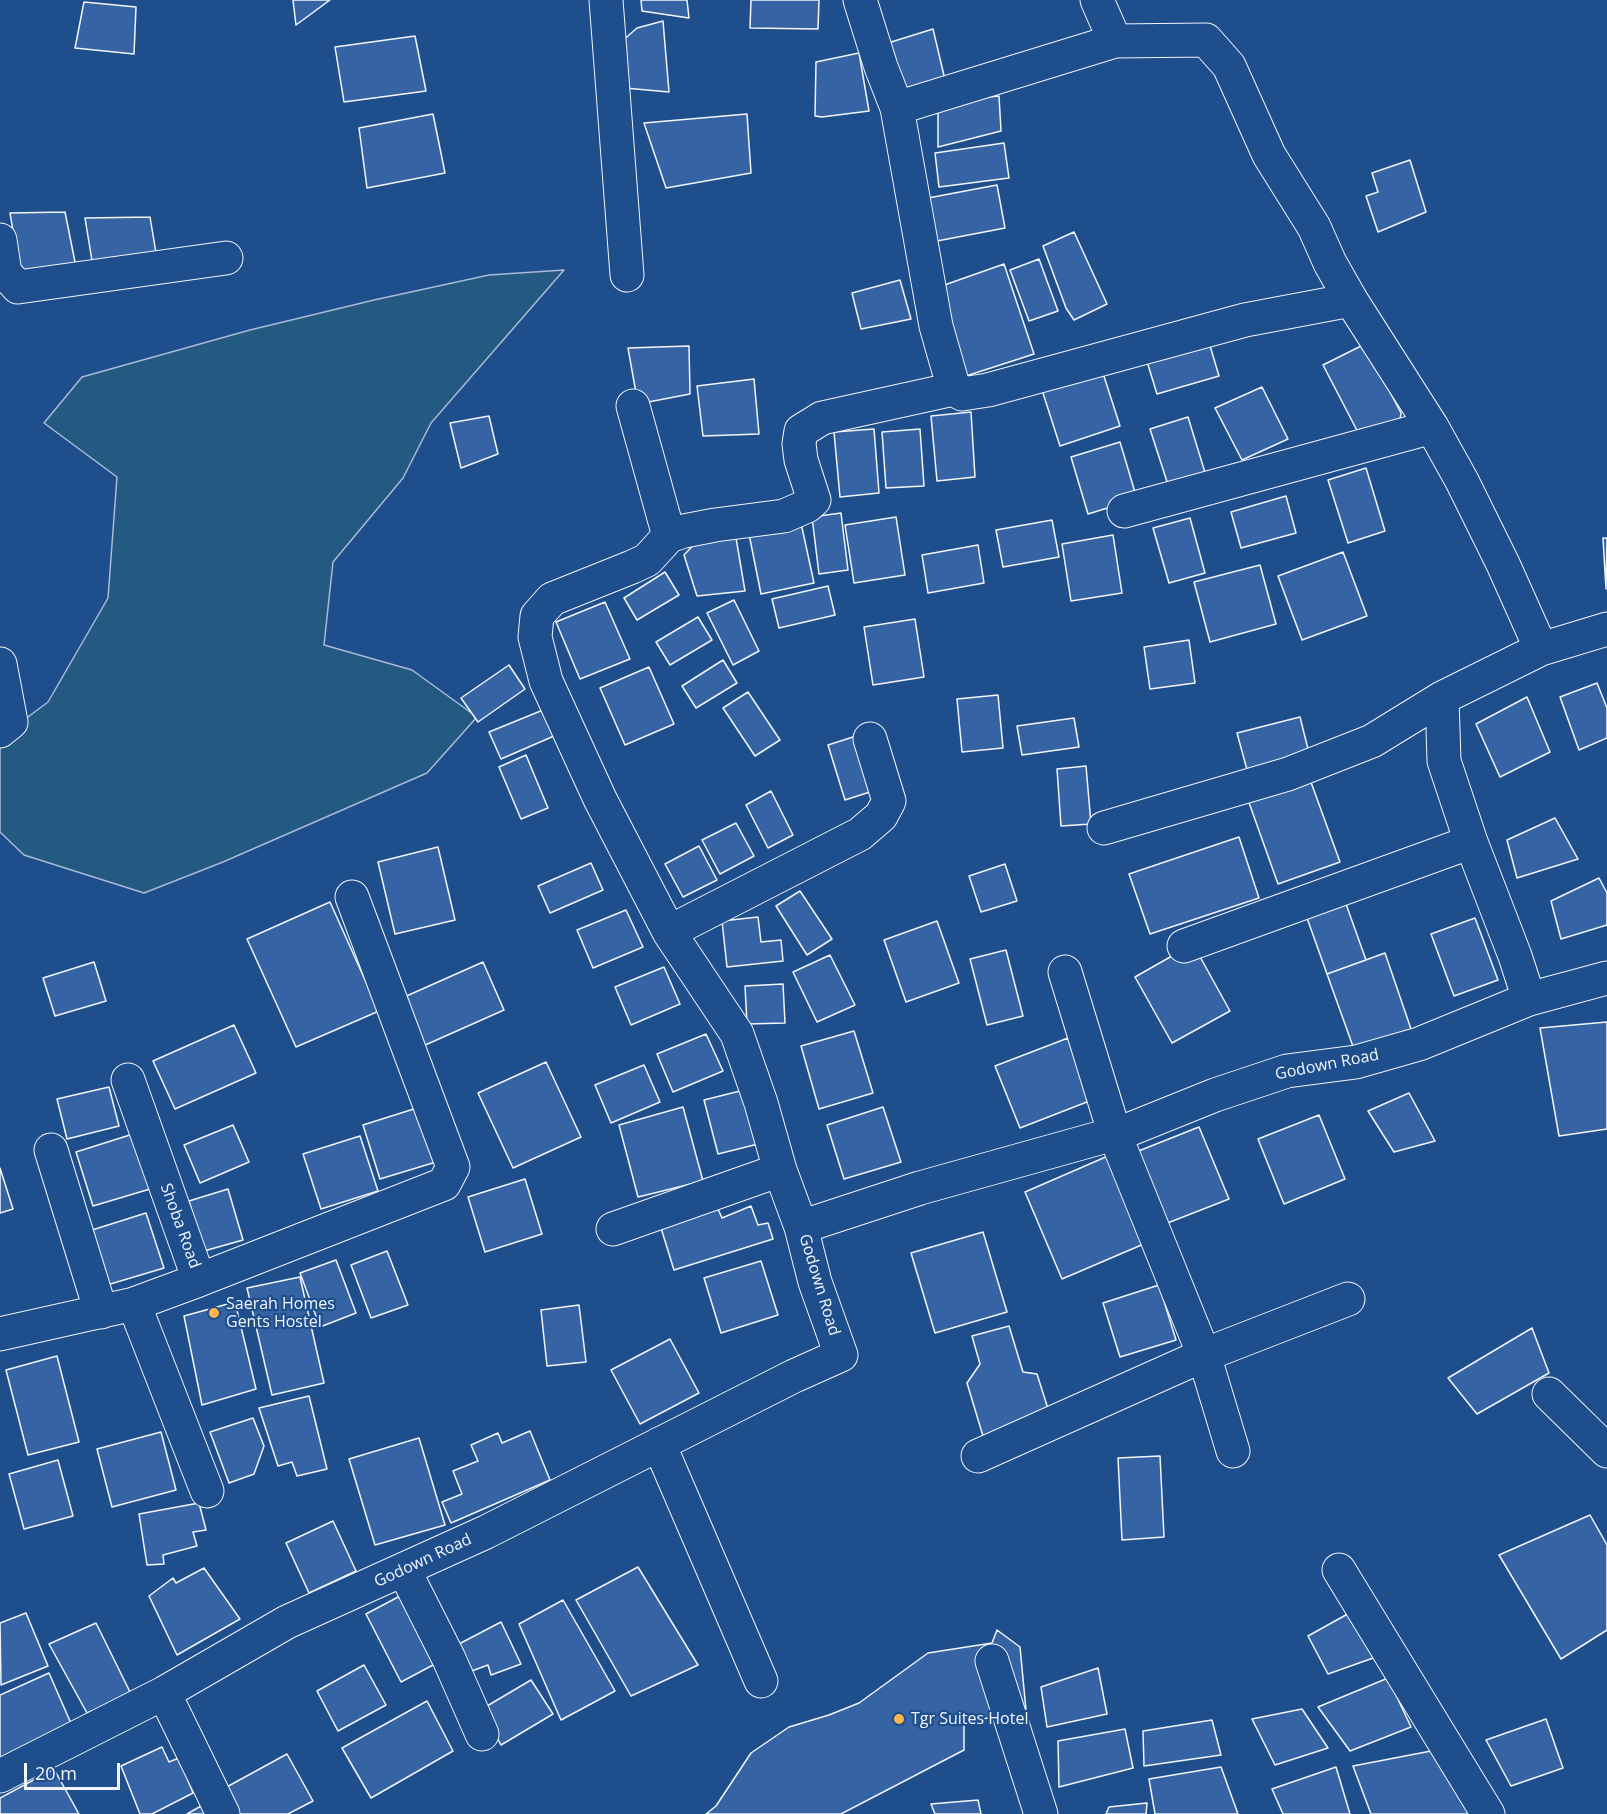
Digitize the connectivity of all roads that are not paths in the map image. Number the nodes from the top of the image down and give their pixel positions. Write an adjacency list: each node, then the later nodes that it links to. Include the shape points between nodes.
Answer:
1 (606, 0): 8 (street)
2 (860, 0): 5 (street)
3 (1097, 0): 4 (street)
4 (1115, 41): 5 (street); 9 (street, via 1206,40 1229,66 1269,155 1314,227)
5 (897, 108): 10 (street, via 936,326)
6 (0, 240): 7 (street, via 5,273 18,286)
7 (226, 258)
8 (627, 275)
9 (1351, 300): 10 (street, via 1245,320 988,390 962,394); 12 (street)
10 (954, 389): 14 (street, via 822,418 801,431 801,460 814,500 807,506 784,516)
11 (633, 406): 14 (street)
12 (1432, 427): 13 (street); 16 (street, via 1503,564)
13 (1124, 511)
14 (669, 536): 24 (street, via 647,560 552,599 537,616 535,637 546,681 600,799)
15 (1607, 629): 16 (street)
16 (1541, 649): 18 (street)
17 (0, 664): 19 (street, via 11,722)
18 (1442, 698): 21 (street, via 1372,741 1288,774); 22 (street, via 1444,761)
19 (0, 730)
20 (870, 739): 24 (street, via 889,801 881,816 860,834)
21 (1104, 828)
22 (1471, 842): 25 (street); 28 (street)
23 (352, 897): 35 (street, via 453,1167 444,1184)
24 (669, 932): 32 (street, via 737,1034)
25 (1184, 946)
26 (1065, 972): 30 (street)
27 (1607, 978): 28 (street, Godown Road)
28 (1529, 999): 30 (street, Godown Road, via 1419,1044 1356,1062 1287,1071)
29 (128, 1080): 35 (street, Shoba Road)
30 (1115, 1135): 33 (street, Godown Road, via 921,1188); 40 (street)
31 (51, 1150): 38 (street)
32 (780, 1170): 33 (street); 34 (street)
33 (801, 1227): 42 (street, Godown Road, via 815,1282 842,1355)
34 (613, 1229)
35 (199, 1280): 37 (street, Shoba Road)
36 (1348, 1299): 40 (street)
37 (134, 1304): 38 (street, Shoba Road); 46 (street)
38 (101, 1312): 39 (street, Shoba Road)
39 (0, 1334)
40 (1204, 1355): 43 (street); 45 (street)
41 (1548, 1394): 44 (street)
42 (659, 1444): 47 (street, Godown Road); 50 (street)
43 (1233, 1451)
44 (1607, 1451)
45 (978, 1456)
46 (207, 1491)
47 (404, 1570): 51 (street, Godown Road, via 287,1622); 52 (street)
48 (1339, 1570): 56 (street)
49 (992, 1661): 55 (street)
50 (761, 1681)
51 (164, 1693): 53 (street, Godown Road); 54 (street)
52 (482, 1734)
53 (0, 1776)
54 (223, 1814)
55 (1041, 1814)
56 (1488, 1814)

